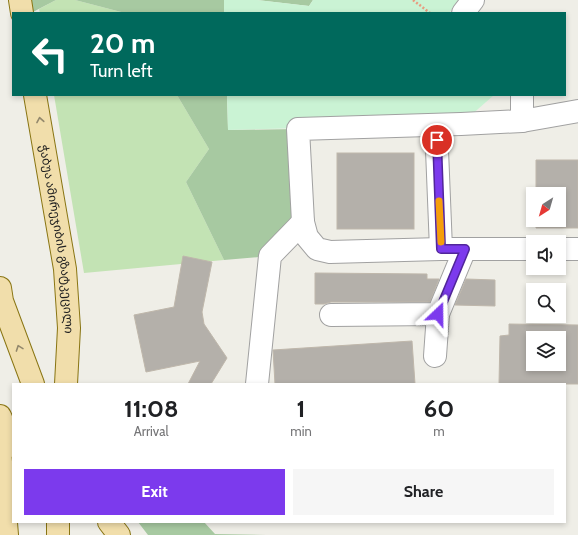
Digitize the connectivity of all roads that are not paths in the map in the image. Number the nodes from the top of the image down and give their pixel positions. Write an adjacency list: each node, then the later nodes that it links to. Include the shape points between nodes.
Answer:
1 (20, 0): 3 (main road)
2 (473, 0): 4 (street)
3 (22, 12)
4 (464, 12)
5 (35, 96): 21 (main road, ჭაბუა ამირეჯიბის გზატკეცილი, one-way to 5, via 69,328 65,269)
6 (522, 96): 8 (street)
7 (578, 111): 8 (street)
8 (522, 121): 9 (street)
9 (436, 125): 10 (street, via 298,129); 11 (street)
10 (303, 222): 11 (street, via 307,237 317,249 330,252); 22 (street, via 270,256)
11 (441, 249): 12 (street)
12 (465, 249): 13 (street); 17 (street)
13 (526, 249)
14 (566, 249): 15 (street)
15 (578, 249)
16 (0, 288): 20 (main road, one-way to 16, via 2,300)
17 (438, 314): 18 (street); 19 (street)
18 (331, 315)
19 (435, 356)
20 (33, 383)
21 (66, 383)
22 (258, 383)
23 (0, 416): 24 (main road)
24 (12, 444)
25 (0, 450): 29 (main road)
26 (57, 523): 30 (main road, bridge)
27 (58, 523): 31 (main road)
28 (110, 523): 32 (main road)
29 (7, 535)
30 (58, 535)
31 (64, 535)
32 (119, 535)

